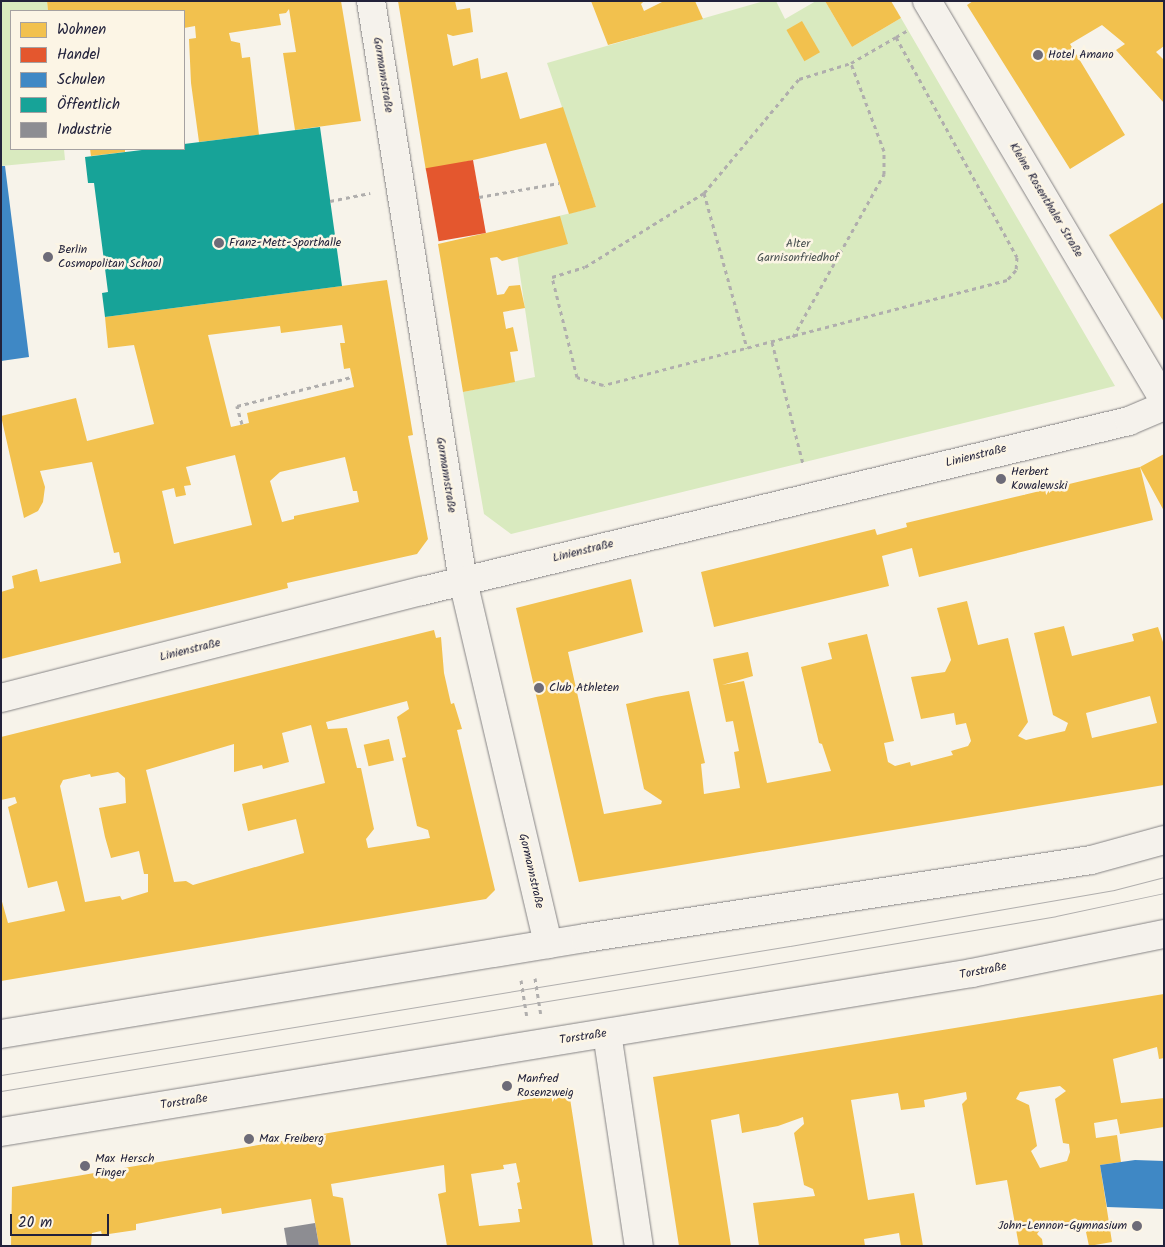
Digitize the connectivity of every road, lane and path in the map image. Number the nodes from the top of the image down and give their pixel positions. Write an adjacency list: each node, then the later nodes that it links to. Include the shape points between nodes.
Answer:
1 (371, 1): 19 (street, Gormannstraße)
2 (927, 1): 15 (street, Kleine Rosenthaler Straße)
3 (911, 29): 4 (path)
4 (896, 37): 5 (path); 11 (path, via 1017,257 1016,270 1007,280)
5 (851, 63): 8 (path, via 799,79); 11 (path, via 884,151 884,174)
6 (559, 183): 9 (path)
7 (378, 192): 10 (path)
8 (704, 194): 13 (path); 13 (path, via 585,267 552,278 578,377 603,385)
9 (479, 197)
10 (330, 201)
11 (793, 337): 12 (path)
12 (772, 342): 13 (path); 18 (path)
13 (747, 348)
14 (352, 377): 17 (path, via 237,406)
15 (1164, 400)
16 (1164, 406): 19 (street, Linienstraße, via 1129,421)
17 (242, 424)
18 (803, 464)
19 (463, 581): 20 (street, Linienstraße); 23 (street, Gormannstraße)
20 (1, 698)
21 (1164, 840): 23 (street, via 1091,860)
22 (1164, 934): 27 (street, Torstraße, via 972,973)
23 (548, 944): 24 (street)
24 (516, 950): 28 (street); 29 (path)
25 (543, 972): 26 (path, via 534,974)
26 (542, 1019)
27 (607, 1033): 29 (street, Torstraße); 31 (street)
28 (1, 1034)
29 (532, 1046): 30 (street, Torstraße)
30 (1, 1132)
31 (639, 1246)

